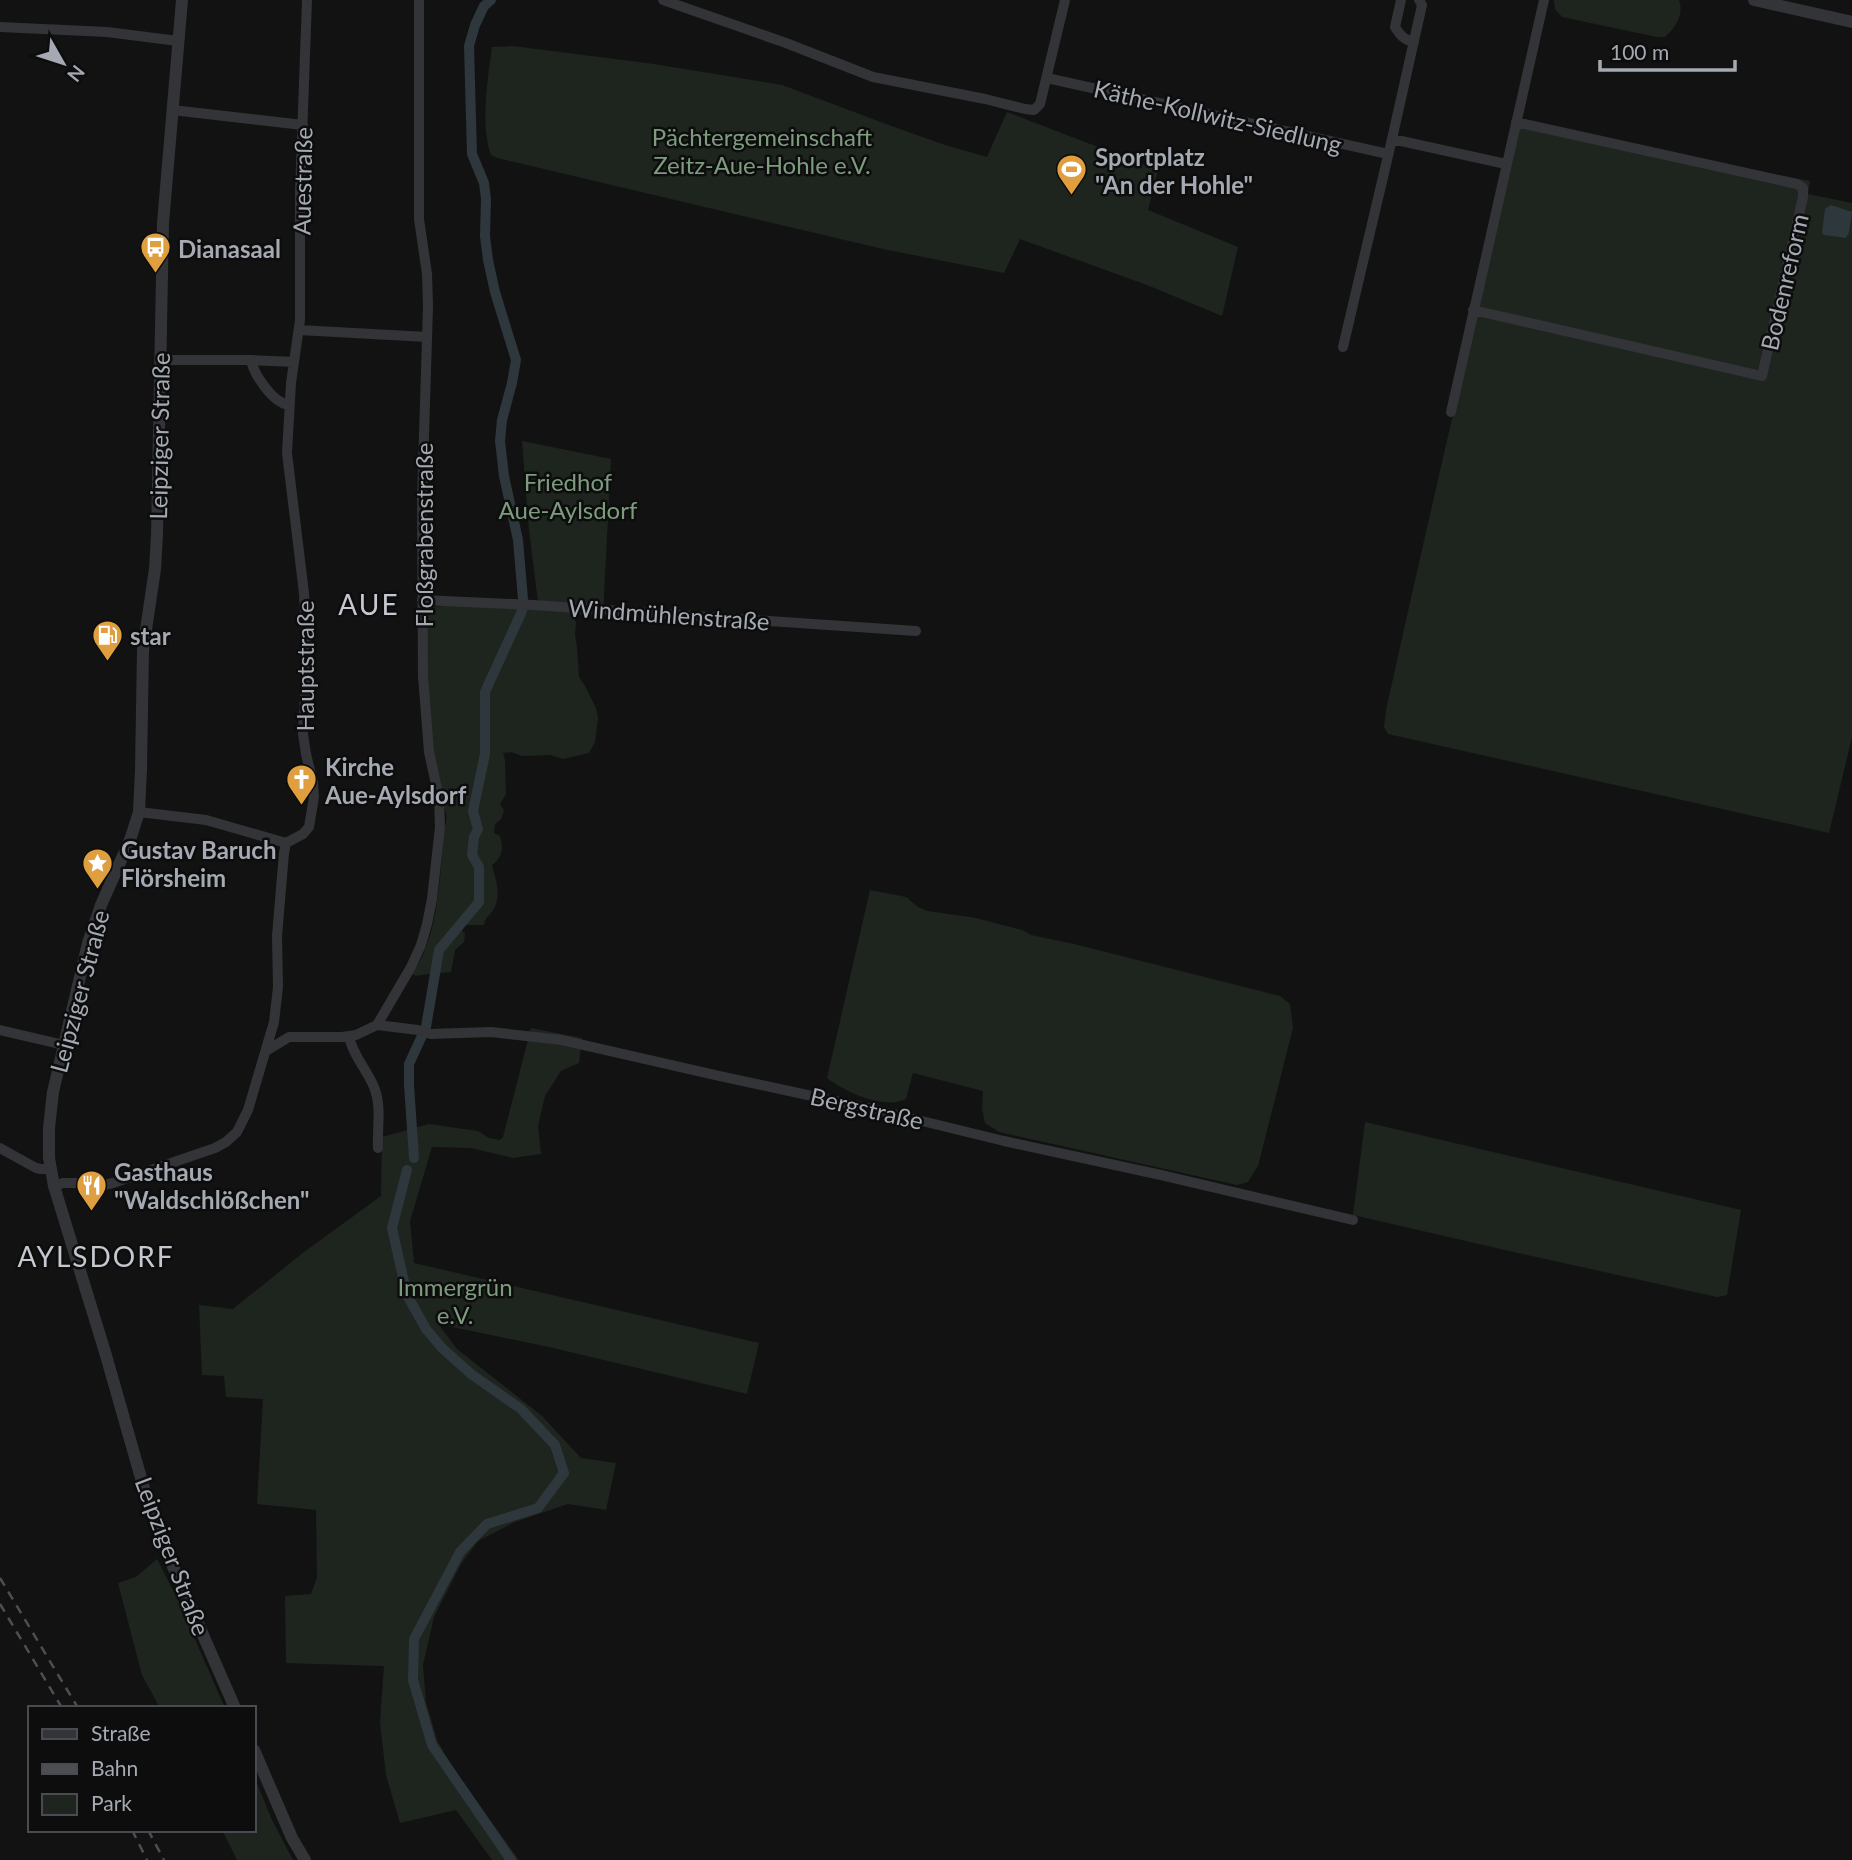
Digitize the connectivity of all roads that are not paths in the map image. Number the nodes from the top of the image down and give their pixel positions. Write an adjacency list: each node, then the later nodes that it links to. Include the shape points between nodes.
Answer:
1 (182, 0): 12 (street, Leipziger Straße)
2 (307, 0): 17 (street, Auestraße)
3 (419, 0): 23 (street, Floßgrabenstraße, via 419,208 428,285)
4 (663, 0): 14 (street, via 873,77 1025,109 1038,108)
5 (1065, 0): 14 (street)
6 (1401, 0): 13 (street, via 1395,27)
7 (1419, 0): 13 (street, via 1422,5)
8 (1544, 0): 16 (street)
9 (1754, 0): 10 (street)
10 (1852, 22)
11 (0, 27): 12 (street)
12 (178, 41): 15 (street, Leipziger Straße)
13 (1414, 42): 18 (street)
14 (1047, 78): 19 (street, Käthe-Kollwitz-Siedlung)
15 (172, 110): 17 (street); 25 (street, Leipziger Straße, via 163,223)
16 (1516, 122): 20 (street); 21 (street, Bodenreform, via 1797,184 1803,188 1803,197 1762,376)
17 (303, 125): 22 (street, Auestraße)
18 (1392, 138): 19 (street); 20 (street)
19 (1388, 153): 24 (street)
20 (1506, 164): 21 (street)
21 (1473, 310): 29 (street)
22 (299, 330): 23 (street); 27 (street, Auestraße)
23 (427, 337): 30 (street, Floßgrabenstraße)
24 (1343, 347)
25 (160, 360): 26 (street); 32 (street, Leipziger Straße, via 157,547 143,650)
26 (251, 360): 27 (street); 28 (street, via 274,398)
27 (294, 362): 28 (street, Hauptstraße)
28 (289, 405): 33 (street, Hauptstraße, via 288,460 307,630 303,728 314,787 307,831)
29 (1451, 412)
30 (422, 600): 31 (street, Windmühlenstraße); 35 (street, Floßgrabenstraße, via 427,738 439,799 440,836 424,935)
31 (916, 631)
32 (139, 812): 33 (street, via 206,820); 39 (street, Leipziger Straße, via 96,918)
33 (286, 844): 34 (street)
34 (274, 1022): 38 (street); 40 (street)
35 (377, 1025): 37 (street); 45 (street, Bergstraße, via 431,1034 491,1032 562,1040)
36 (0, 1030): 39 (street)
37 (349, 1036): 38 (street); 42 (street, via 377,1095)
38 (289, 1037): 40 (street)
39 (64, 1045): 43 (street, Leipziger Straße, via 51,1104)
40 (266, 1051): 44 (street, via 244,1119 226,1142 113,1183)
41 (0, 1148): 43 (street, via 36,1168)
42 (378, 1148)
43 (50, 1169): 44 (street, Leipziger Straße)
44 (54, 1186): 46 (street, Leipziger Straße, via 149,1506)
45 (1353, 1220)
46 (234, 1706)
47 (256, 1755): 48 (street)
48 (305, 1860)

